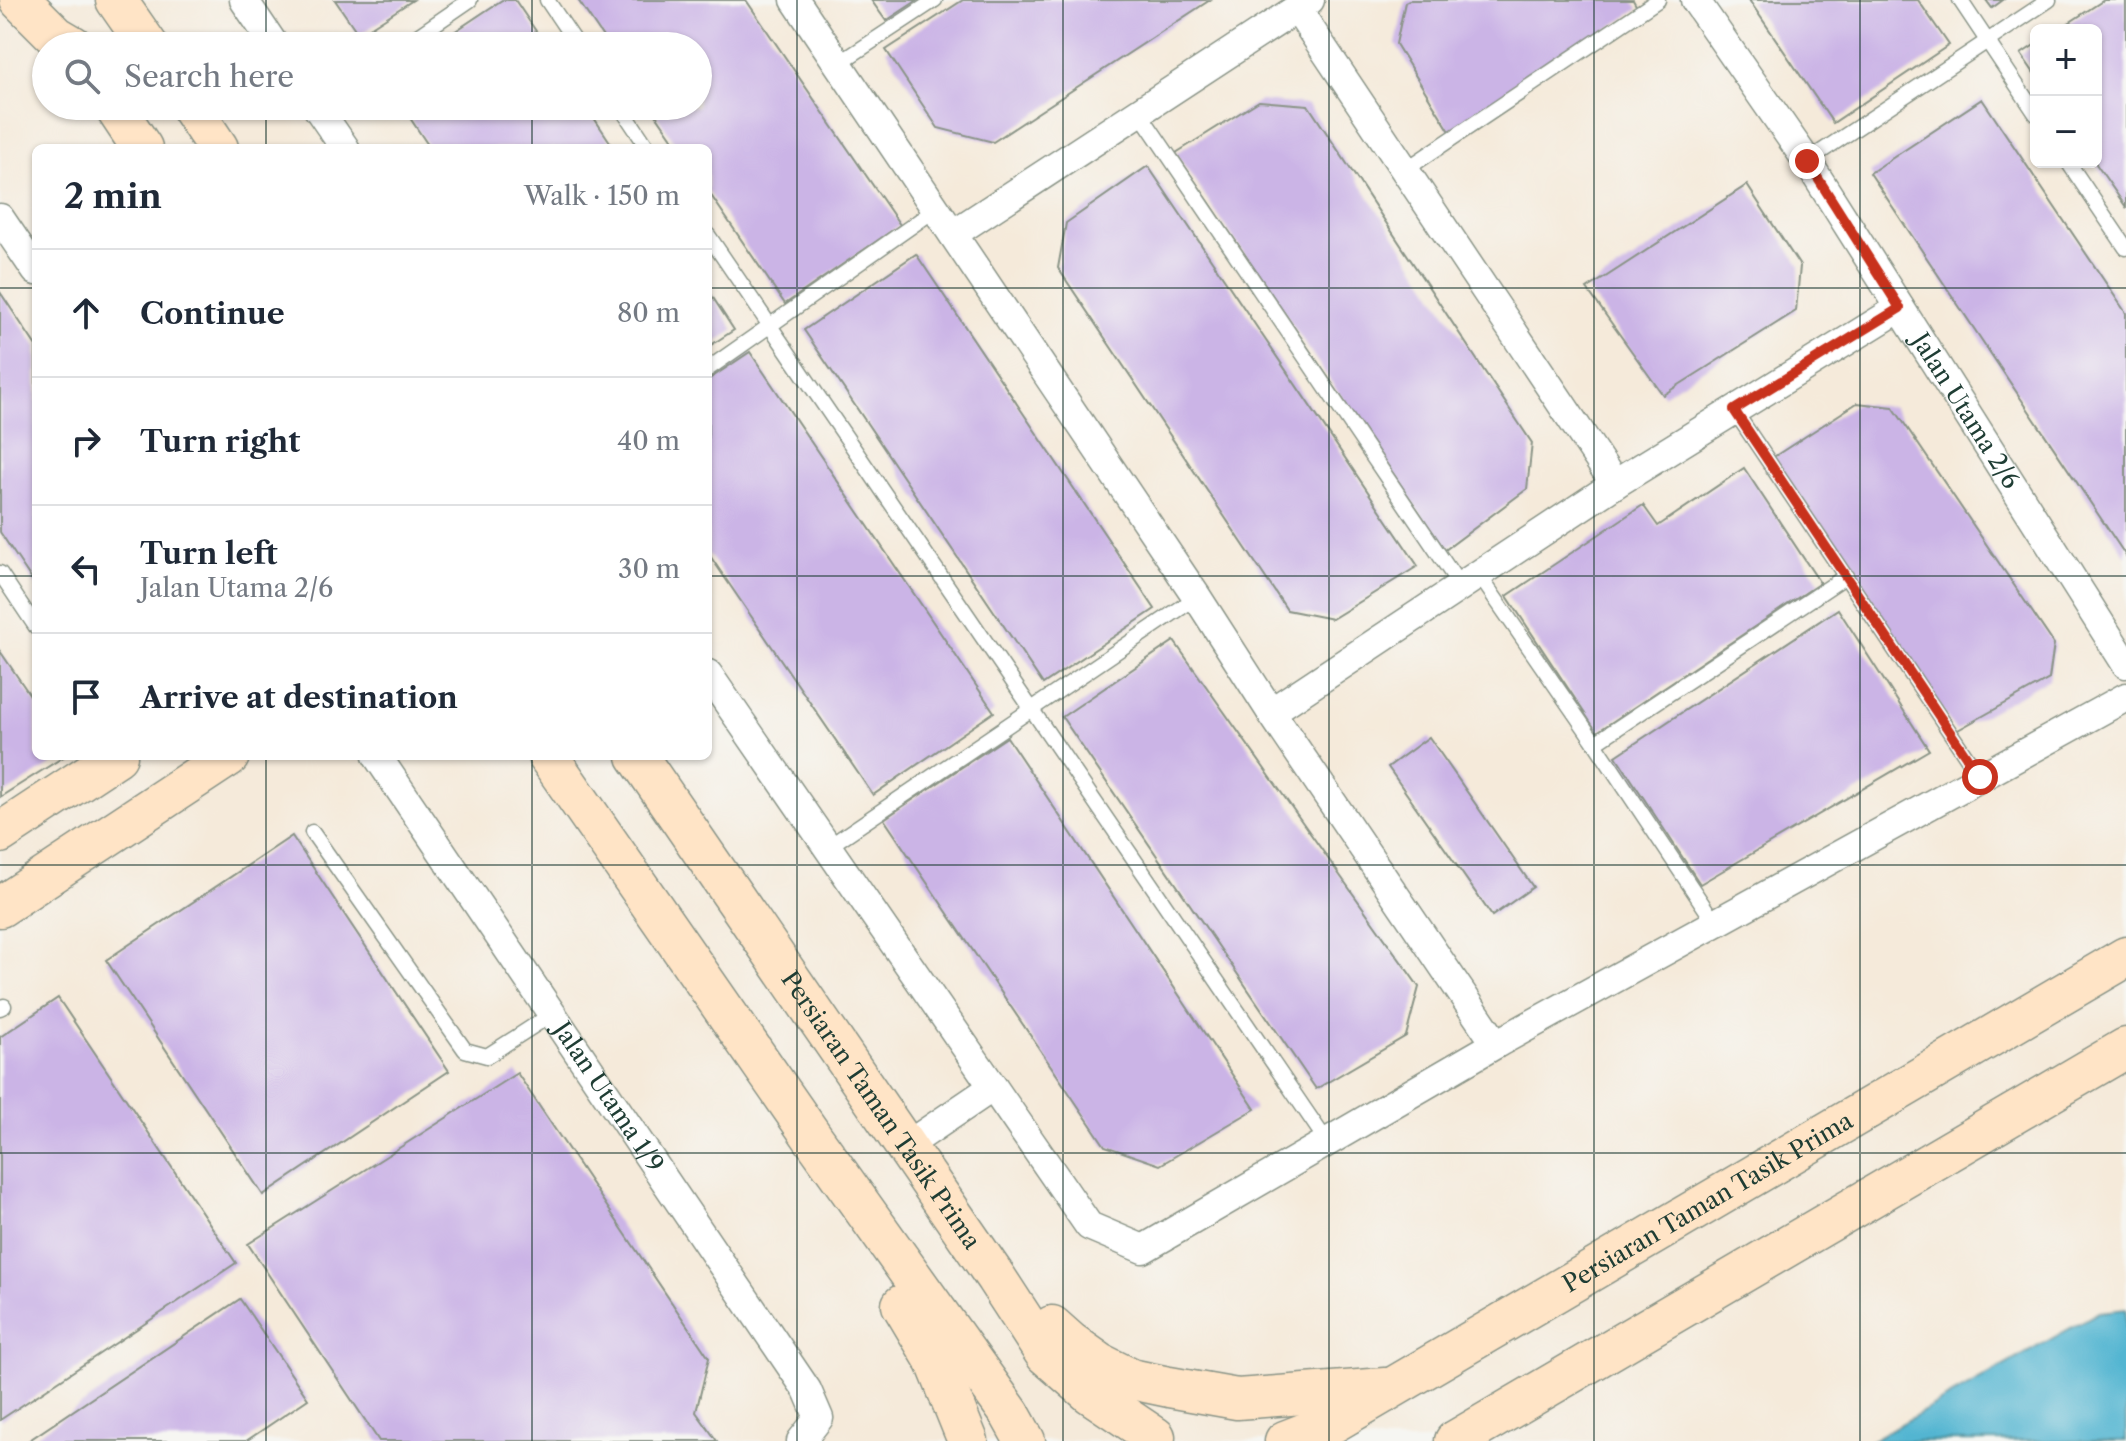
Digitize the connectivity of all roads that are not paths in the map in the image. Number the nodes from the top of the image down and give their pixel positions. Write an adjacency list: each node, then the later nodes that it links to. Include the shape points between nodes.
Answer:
1 (20, 0): 14 (main road)
2 (45, 0): 15 (main road)
3 (244, 0): 17 (street)
4 (470, 0): 18 (lane)
5 (547, 0): 19 (lane)
6 (795, 0): 21 (street)
7 (935, 0): 21 (lane)
8 (1658, 0): 34 (lane)
9 (1695, 0): 32 (street, Jalan Utama 2/6)
10 (1960, 0): 20 (lane)
11 (2049, 0): 20 (lane)
12 (119, 2): 16 (main road)
13 (1303, 4): 23 (street); 34 (street)
14 (52, 32)
15 (65, 32)
16 (139, 32)
17 (266, 32)
18 (423, 32)
19 (569, 32)
20 (1987, 40): 22 (lane); 32 (lane)
21 (838, 64): 35 (street)
22 (2030, 105)
23 (1139, 112): 37 (street); 48 (lane)
24 (123, 120): 28 (main road)
25 (199, 120): 29 (main road)
26 (326, 120): 30 (street)
27 (629, 120): 31 (lane)
28 (139, 144)
29 (215, 144)
30 (342, 144)
31 (645, 144)
32 (1807, 161): 41 (street, Jalan Utama 2/6)
33 (2072, 168): 39 (lane)
34 (1405, 170): 45 (street)
35 (936, 209): 37 (street); 42 (lane)
36 (0, 218): 40 (street)
37 (953, 234): 49 (street)
38 (712, 241): 42 (lane)
39 (2126, 248)
40 (32, 265)
41 (1900, 308): 44 (street); 51 (street, Jalan Utama 2/6)
42 (771, 326): 43 (lane); 54 (lane)
43 (712, 366)
44 (1734, 410): 45 (street); 47 (lane)
45 (1615, 484): 48 (street)
46 (0, 573): 50 (lane)
47 (1846, 576): 56 (lane); 62 (lane)
48 (1470, 581): 55 (street); 56 (lane)
49 (1197, 597): 54 (lane); 55 (street)
50 (32, 621)
51 (2126, 664)
52 (712, 680): 65 (street)
53 (2126, 697): 62 (street)
54 (1033, 709): 65 (lane); 74 (lane)
55 (1271, 712): 70 (street)
56 (1595, 743): 67 (lane)
57 (111, 760): 64 (main road)
58 (223, 760): 66 (main road)
59 (380, 760): 69 (street, Jalan Utama 1/9)
60 (551, 760): 73 (main road)
61 (640, 760): 75 (main road, Persiaran Taman Tasik Prima)
62 (1980, 777): 67 (street)
63 (312, 832): 69 (lane, via 465,1050 487,1056)
64 (0, 833)
65 (828, 847): 72 (street)
66 (0, 907)
67 (1715, 923): 70 (street)
68 (2126, 957): 77 (main road, Persiaran Taman Tasik Prima)
69 (552, 1014): 79 (street, Jalan Utama 1/9, via 807,1390 819,1418)
70 (1496, 1044): 74 (street)
71 (2126, 1048): 83 (main road)
72 (993, 1087): 74 (street, via 1089,1226 1143,1249); 75 (street)
73 (813, 1138): 80 (main road, via 866,1249 936,1362); 81 (main road)
74 (1327, 1142)
75 (906, 1146): 76 (main road, Persiaran Taman Tasik Prima)
76 (967, 1236): 77 (main road, via 1070,1342 1131,1379 1237,1399); 78 (main road, Persiaran Taman Tasik Prima, via 1046,1355)
77 (1392, 1388): 82 (main road, Persiaran Taman Tasik Prima, via 1334,1422)
78 (1151, 1440)
79 (801, 1441)
80 (968, 1441)
81 (1025, 1441)
82 (1285, 1441)
83 (1455, 1441)

